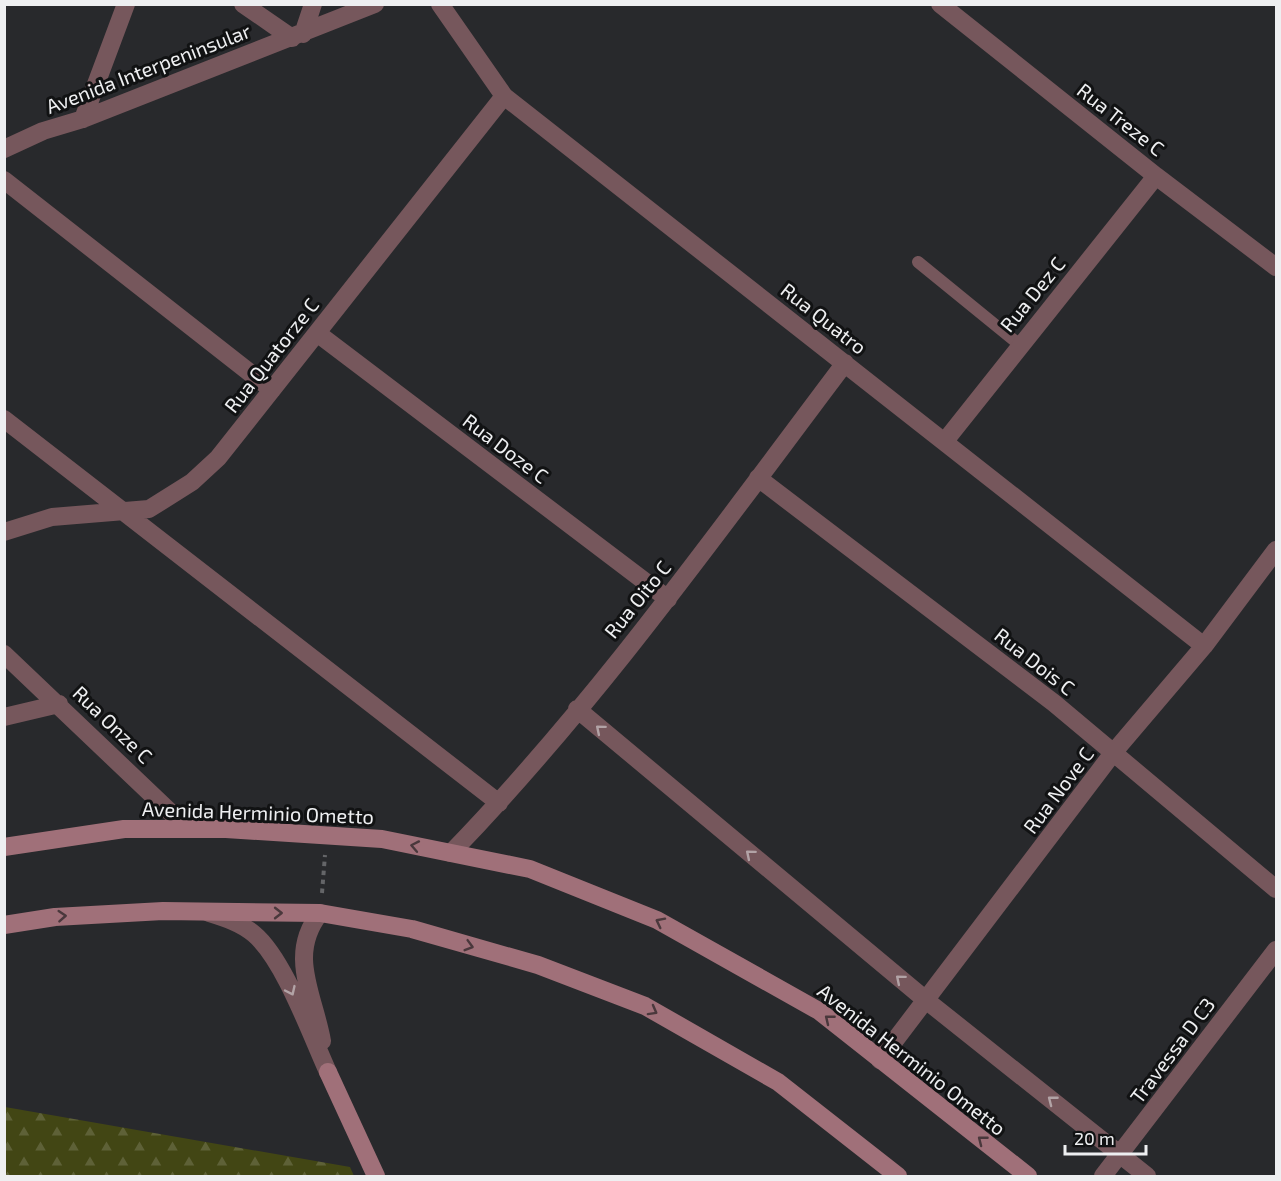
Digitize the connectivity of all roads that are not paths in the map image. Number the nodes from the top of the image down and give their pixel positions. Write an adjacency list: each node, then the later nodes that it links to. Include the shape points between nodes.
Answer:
1 (126, 4): 9 (street)
2 (243, 4): 7 (street)
3 (313, 4): 7 (street)
4 (375, 4): 7 (street, Avenida Interpeninsular)
5 (440, 4): 8 (street, Rua Quatro)
6 (940, 4): 11 (street, Rua Treze C)
7 (297, 36): 9 (street, Avenida Interpeninsular)
8 (504, 96): 15 (street, Rua Quatorze C); 17 (street, Rua Quatro)
9 (83, 119): 10 (street, Avenida Interpeninsular)
10 (4, 149)
11 (1156, 176): 14 (street, Rua Treze C); 16 (street, Rua Dez C)
12 (4, 180): 18 (street)
13 (918, 262): 16 (lane)
14 (1276, 267)
15 (317, 333): 18 (street, Rua Quatorze C); 25 (street, Rua Doze C)
16 (1020, 345): 20 (street, Rua Dez C)
17 (845, 363): 20 (street, Rua Quatro); 21 (street, Rua Oito C)
18 (272, 390): 22 (street, Rua Quatorze C, via 218,458 192,482 149,509)
19 (4, 419): 22 (street)
20 (945, 441): 26 (street, Rua Quatro)
21 (758, 478): 25 (street, Rua Oito C); 31 (street, Rua Dois C, via 1054,703)
22 (124, 513): 23 (street, Rua Quatorze C, via 52,517); 32 (street)
23 (4, 532)
24 (1276, 550): 26 (street, Rua Nove C)
25 (668, 599): 29 (street, Rua Oito C)
26 (1204, 646): 31 (street, Rua Nove C)
27 (4, 654): 28 (street, Rua Onze C)
28 (59, 704): 30 (street); 33 (street, Rua Onze C)
29 (577, 710): 32 (street, Rua Oito C); 41 (street, one-way to 29)
30 (4, 717)
31 (1113, 753): 36 (street, Rua Dois C); 41 (street, Rua Nove C)
32 (500, 803): 35 (street, Rua Oito C)
33 (188, 829): 34 (street, Avenida Herminio Ometto, via 124,829); 35 (street, Avenida Herminio Ometto, one-way to 33, via 381,839)
34 (4, 847)
35 (451, 853): 42 (street, Avenida Herminio Ometto, one-way to 35, via 819,1011 657,920 530,869)
36 (1276, 889)
37 (206, 912): 38 (street, one-way to 38); 39 (street, one-way to 37, via 55,916); 43 (street, one-way to 43, via 240,924 256,935 270,953)
38 (320, 913): 43 (street, via 306,934 302,958); 46 (street, one-way to 46, via 412,929 538,965 645,1006 778,1082)
39 (4, 925)
40 (1276, 950): 44 (street, Travessa D C3)
41 (927, 1001): 42 (street, Rua Nove C); 44 (street, one-way to 41)
42 (880, 1060): 47 (street, Avenida Herminio Ometto, one-way to 42)
43 (328, 1072): 45 (street)
44 (1121, 1155): 48 (street, Travessa D C3); 49 (street)
45 (376, 1176)
46 (898, 1176)
47 (1028, 1176)
48 (1103, 1176)
49 (1147, 1176)

